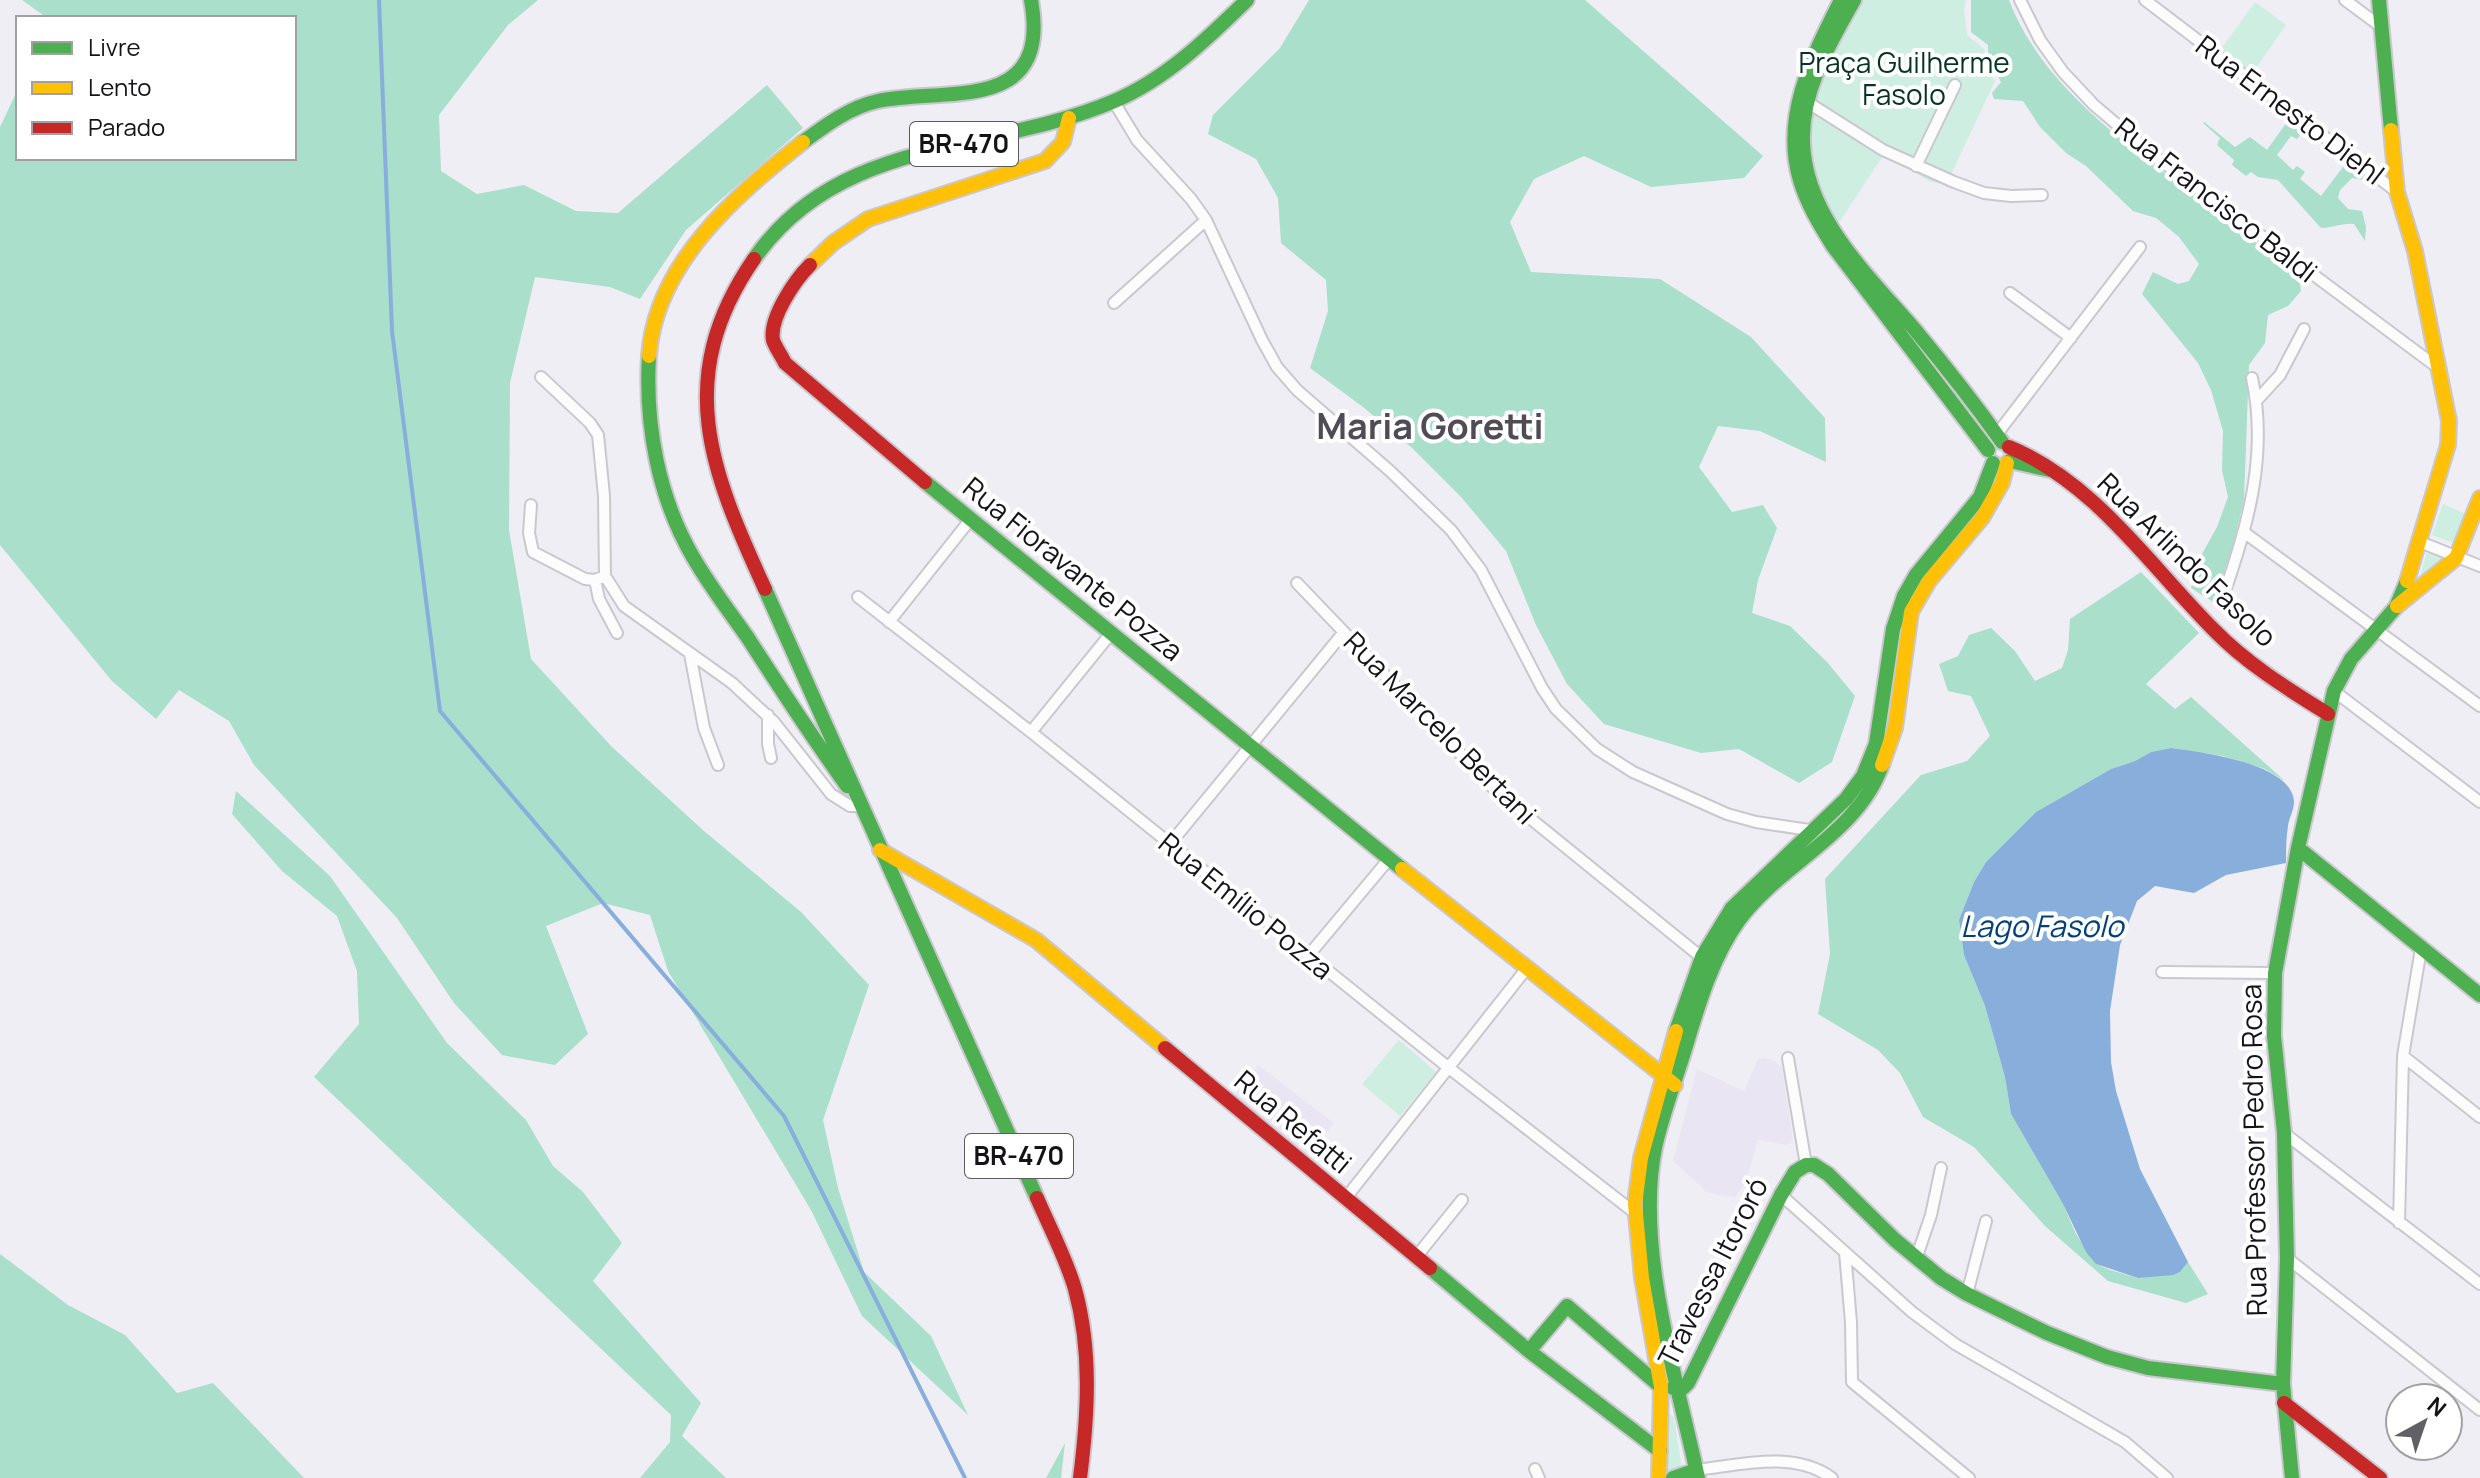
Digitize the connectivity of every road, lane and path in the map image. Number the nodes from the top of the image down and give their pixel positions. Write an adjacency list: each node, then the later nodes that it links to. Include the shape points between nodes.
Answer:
1 (1031, 0): 55 (main road, via 1034,36 1024,61 1007,80 990,90 895,97 821,127 750,185 697,243 666,291 651,329 646,388 650,430 679,531)
2 (1247, 0): 12 (main road, BR-470, via 1173,68)
3 (1841, 0): 11 (main road, via 1816,48)
4 (1854, 0): 11 (main road)
5 (2020, 0): 23 (street, Rua Francisco Baldi, via 2040,40 2094,105)
6 (2145, 0): 15 (street, Rua Ernesto Diehl)
7 (2345, 0): 9 (street)
8 (2379, 0): 9 (main road)
9 (2380, 26): 15 (main road)
10 (1955, 85): 14 (street)
11 (1802, 99): 14 (street); 27 (main road, via 1794,112 1793,149 1801,187 1816,220)
12 (1114, 102): 13 (main road, BR-470); 17 (street, via 1137,140)
13 (1069, 118): 30 (main road, Rua Fioravante Pozza, via 1067,138 1045,161 868,219 815,258 777,315 773,339 785,363); 55 (main road, BR-470, via 890,159 822,191 780,226 741,277 718,326 705,391 708,436 742,535)
14 (1916, 166): 16 (street, via 1984,193)
15 (2397, 192): 23 (main road)
16 (2042, 195)
17 (1206, 220): 20 (street); 56 (street, via 1277,367 1451,530 1481,570 1556,709 1597,749 1633,772 1727,814)
18 (2140, 247): 22 (street)
19 (2010, 293): 22 (street)
20 (1114, 303)
21 (2304, 329): 26 (street, via 2280,375)
22 (2071, 338): 27 (street)
23 (2441, 371): 32 (main road, via 2448,445)
24 (541, 377): 35 (street, via 598,435 604,496)
25 (2252, 378): 26 (street)
26 (2257, 400): 31 (street, via 2256,481)
27 (2001, 452): 48 (main road, Rua Arlindo Fasolo, via 2028,453 2072,484 2112,519 2216,633 2271,678); 56 (main road, via 1980,497 1904,596 1893,629 1871,759 1846,799); 57 (main road, via 2004,481 1995,502 1911,612 1888,754 1865,797)
28 (2480, 498): 33 (main road)
29 (531, 505): 35 (street, via 533,552 582,577)
30 (970, 520): 40 (street); 42 (main road, Rua Fioravante Pozza)
31 (2245, 533): 37 (street); 41 (street)
32 (2420, 542): 33 (street); 39 (main road)
33 (2456, 558): 34 (street); 39 (main road)
34 (2480, 566)
35 (600, 578): 44 (street, via 599,599); 45 (street, via 624,606)
36 (1297, 583): 43 (street, Rua Marcelo Bertani)
37 (2225, 591)
38 (858, 597): 40 (street, Rua Emílio Pozza)
39 (2396, 607): 41 (main road, Rua Professor Pedro Rosa)
40 (889, 622): 50 (street, Rua Emílio Pozza)
41 (2379, 629): 46 (main road, Rua Professor Pedro Rosa, via 2351,659); 47 (street)
42 (1112, 632): 50 (street); 51 (main road, Rua Fioravante Pozza)
43 (1344, 632): 51 (street); 64 (street, Rua Marcelo Bertani, via 1494,789)
44 (617, 633)
45 (690, 654): 49 (street); 53 (street, via 704,728)
46 (2334, 691): 48 (main road, Rua Professor Pedro Rosa); 54 (street)
47 (2480, 706)
48 (2328, 714): 59 (main road, Rua Professor Pedro Rosa)
49 (768, 715): 52 (street); 55 (street, via 831,794 850,806)
50 (1031, 732): 58 (street, Rua Emílio Pozza)
51 (1249, 746): 58 (street); 61 (main road, Rua Fioravante Pozza)
52 (771, 758)
53 (718, 765)
54 (2480, 802)
55 (862, 806): 60 (main road, BR-470)
56 (1813, 830): 57 (street); 64 (main road, via 1732,908)
57 (1828, 835): 64 (main road, via 1764,891)
58 (1169, 845): 63 (street, Rua Emílio Pozza)
59 (2298, 848): 62 (main road); 67 (main road, Rua Professor Pedro Rosa)
60 (880, 850): 78 (main road, Rua Refatti, via 1036,940); 97 (main road, BR-470, via 1076,1291 1088,1388)
61 (1389, 859): 63 (street); 65 (main road, Rua Fioravante Pozza)
62 (2421, 949): 68 (main road); 69 (street)
63 (1308, 956): 71 (street, Rua Emílio Pozza)
64 (1707, 962): 72 (main road)
65 (1527, 968): 71 (street); 72 (main road, Rua Fioravante Pozza)
66 (2162, 972): 67 (street)
67 (2275, 973): 74 (main road, Rua Professor Pedro Rosa, via 2274,1036)
68 (2480, 995)
69 (2403, 1056): 73 (street); 82 (street)
70 (1788, 1058): 75 (street)
71 (1449, 1068): 78 (street); 80 (street, Rua Emílio Pozza)
72 (1669, 1080): 80 (main road, via 1641,1158); 92 (main road, via 1655,1149 1650,1214 1654,1274)
73 (2480, 1117)
74 (2284, 1133): 82 (street); 85 (main road, Rua Professor Pedro Rosa)
75 (1806, 1165): 77 (main road, Travessa Itororó); 86 (main road, via 1828,1174)
76 (1941, 1168): 86 (street)
77 (1781, 1195): 83 (street); 92 (main road, Travessa Itororó, via 1688,1383)
78 (1345, 1199): 84 (main road, Rua Refatti)
79 (1462, 1200): 84 (street)
80 (1635, 1213): 91 (main road)
81 (1986, 1221): 88 (street)
82 (2399, 1223): 87 (street)
83 (1845, 1252): 101 (street, via 1852,1382); 102 (street, via 1968,1353 2125,1442)
84 (1416, 1257): 89 (main road, Rua Refatti)
85 (2287, 1258): 90 (main road, Rua Professor Pedro Rosa); 94 (street)
86 (1916, 1259): 88 (main road)
87 (2480, 1284)
88 (1967, 1294): 90 (main road, via 2107,1357 2175,1372)
89 (1529, 1351): 91 (main road, via 1567,1306); 95 (main road, Rua Refatti)
90 (2283, 1384): 93 (main road, Rua Professor Pedro Rosa)
91 (1661, 1387): 92 (main road, Travessa Itororó); 95 (main road)
92 (1678, 1388): 96 (main road)
93 (2284, 1403): 103 (main road, Rua Professor Pedro Rosa); 104 (main road)
94 (2480, 1410)
95 (1660, 1451): 98 (main road)
96 (1697, 1474): 99 (main road); 100 (street, via 1790,1462)
97 (1080, 1478)
98 (1659, 1478)
99 (1673, 1478)
100 (1832, 1478)
101 (1969, 1478)
102 (2167, 1478)
103 (2292, 1478)
104 (2380, 1478)

